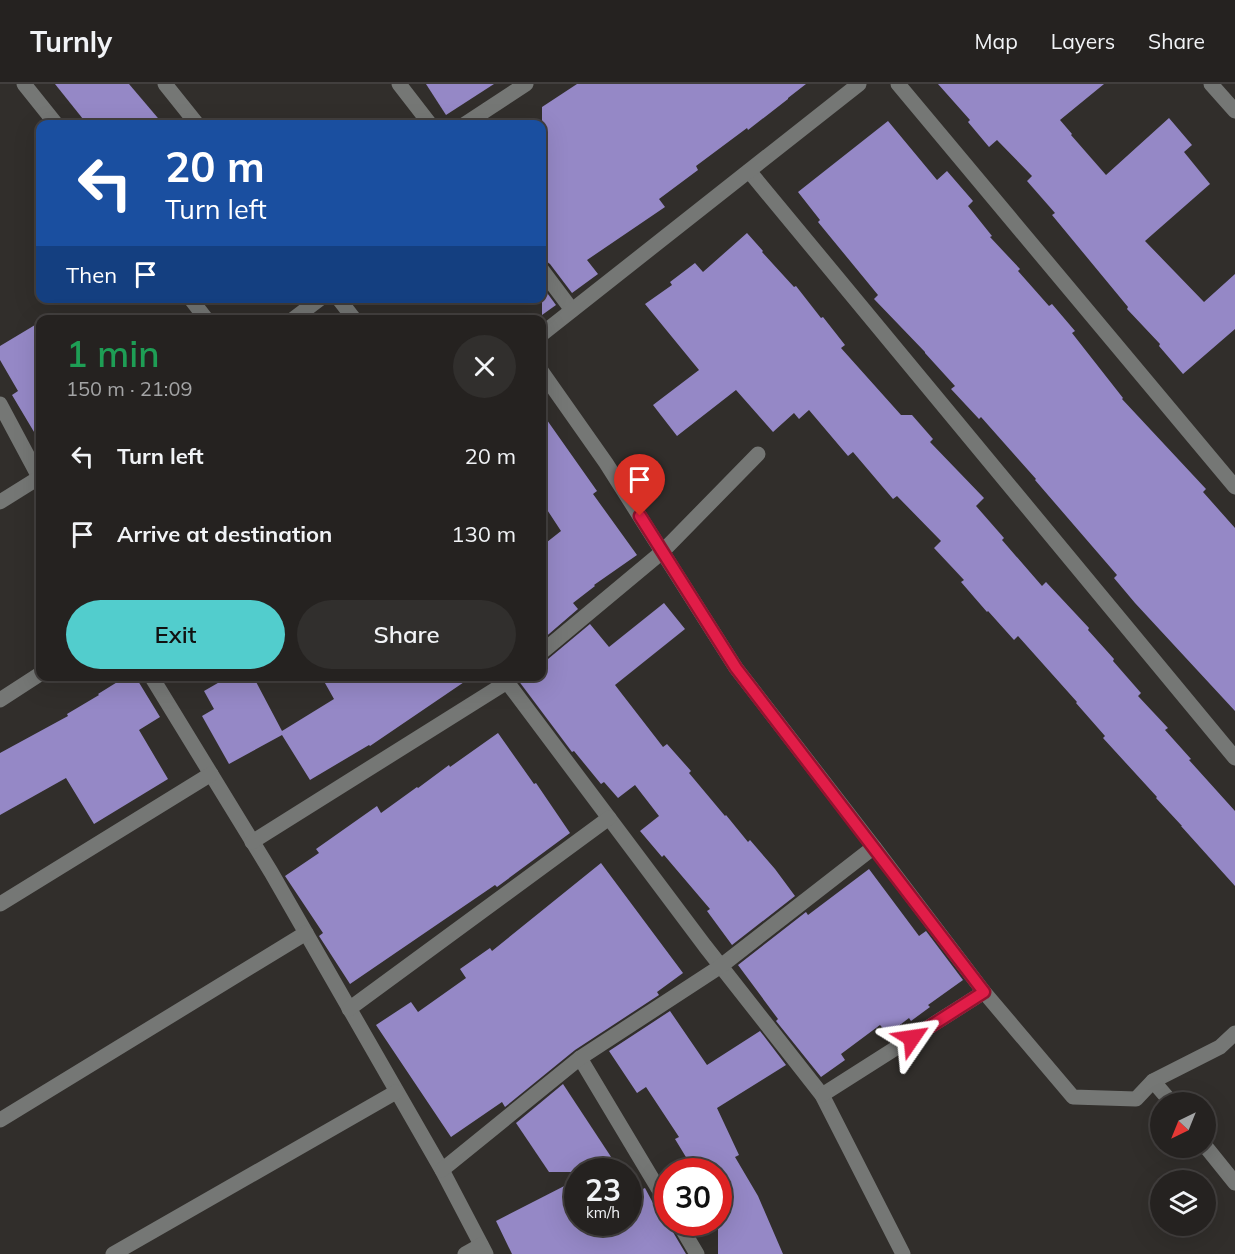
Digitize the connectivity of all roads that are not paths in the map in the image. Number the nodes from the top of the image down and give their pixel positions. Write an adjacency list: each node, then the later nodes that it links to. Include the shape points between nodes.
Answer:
1 (24, 84): 9 (street)
2 (165, 84): 10 (street)
3 (399, 84): 11 (street)
4 (526, 84): 12 (street)
5 (859, 84): 13 (street)
6 (898, 84): 28 (street)
7 (1211, 84): 8 (street)
8 (1235, 111)
9 (53, 120)
10 (194, 120)
11 (427, 120)
12 (471, 120)
13 (749, 171): 18 (street); 37 (street)
14 (546, 275): 18 (street)
15 (194, 303): 19 (street)
16 (314, 303): 20 (street)
17 (342, 303): 21 (street)
18 (572, 310): 22 (street)
19 (203, 315)
20 (299, 315)
21 (351, 315)
22 (546, 331)
23 (546, 378): 30 (street)
24 (0, 404): 26 (street)
25 (759, 454): 30 (street)
26 (36, 471)
27 (36, 480): 29 (street)
28 (1235, 487)
29 (0, 502)
30 (662, 552): 31 (street); 41 (street, via 736,668)
31 (546, 649)
32 (36, 677): 36 (street)
33 (154, 681): 38 (street)
34 (507, 681): 40 (street)
35 (511, 681): 39 (street)
36 (0, 700)
37 (1235, 758)
38 (211, 774): 40 (street); 42 (street)
39 (609, 818): 44 (street); 46 (street)
40 (252, 842): 43 (street)
41 (874, 847): 44 (street); 45 (street)
42 (0, 904)
43 (306, 933): 46 (street); 53 (street)
44 (721, 966): 48 (street); 52 (street)
45 (984, 992): 49 (street, via 1073,1097 1136,1099); 52 (street)
46 (349, 1009): 50 (street)
47 (1235, 1033): 49 (street, via 1220,1047)
48 (580, 1058): 55 (street); 56 (street)
49 (1153, 1081): 51 (street)
50 (396, 1092): 55 (street); 60 (street)
51 (1162, 1092)
52 (822, 1095): 63 (street)
53 (0, 1120)
54 (1215, 1158): 57 (street)
55 (442, 1170): 59 (street)
56 (654, 1182)
57 (1235, 1183)
58 (686, 1236): 62 (street)
59 (483, 1249): 61 (street)
60 (112, 1254)
61 (465, 1254)
62 (697, 1254)
63 (903, 1254)

